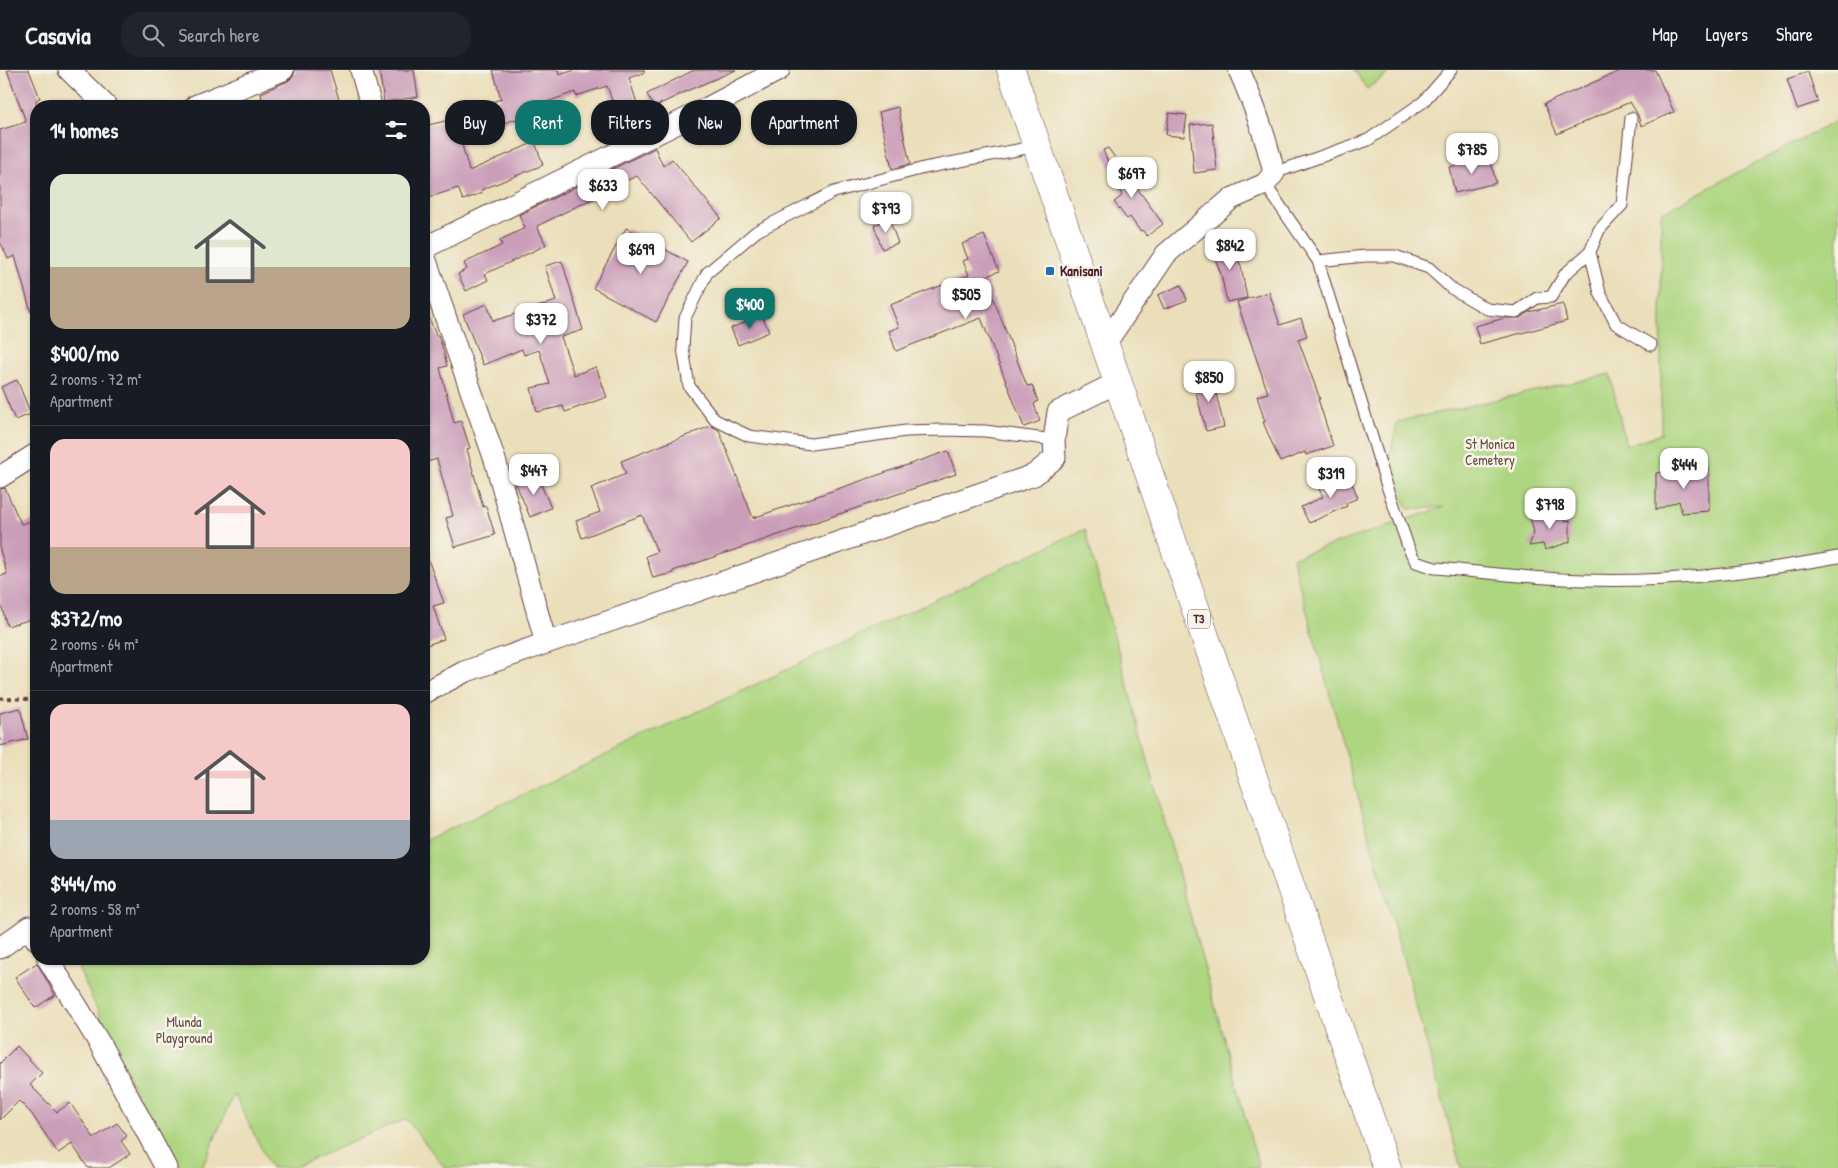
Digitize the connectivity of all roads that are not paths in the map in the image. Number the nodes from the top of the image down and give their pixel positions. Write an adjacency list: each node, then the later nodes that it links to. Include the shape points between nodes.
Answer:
1 (69, 70): 8 (street)
2 (283, 70): 9 (street)
3 (361, 70): 10 (street)
4 (779, 70): 14 (street)
5 (1010, 70): 12 (highway, T3)
6 (1239, 70): 13 (street, via 1268,143)
7 (1452, 70): 13 (lane, via 1423,102 1368,140)
8 (100, 100)
9 (210, 100)
10 (369, 100)
11 (1632, 118): 15 (lane, via 1622,205 1599,230)
12 (1037, 146): 18 (highway, T3); 21 (lane, via 924,168 834,192 757,231 706,272 685,318 683,348 689,386 715,420 749,436 811,444 942,430)
13 (1270, 179): 16 (lane); 18 (street, via 1231,199 1166,254)
14 (430, 245)
15 (1590, 252): 16 (lane, via 1565,274 1551,297 1537,298 1516,312 1487,309 1451,288 1429,268 1395,256); 19 (lane, via 1600,293 1616,324)
16 (1318, 262): 24 (lane, via 1386,483 1416,562 1435,568 1583,580 1682,579 1781,568)
17 (430, 273): 25 (street, via 495,460)
18 (1105, 344): 20 (highway, T3)
19 (1651, 345)
20 (1118, 382): 21 (street, via 1058,412); 31 (highway, T3)
21 (1054, 440): 25 (street, via 1055,458 1034,474)
22 (30, 458): 23 (street)
23 (0, 477)
24 (1838, 557)
25 (546, 643): 26 (street, via 464,672)
26 (430, 690)
27 (30, 928): 28 (street)
28 (0, 948)
29 (52, 965): 30 (street, via 100,1044)
30 (166, 1168)
31 (1387, 1168)

